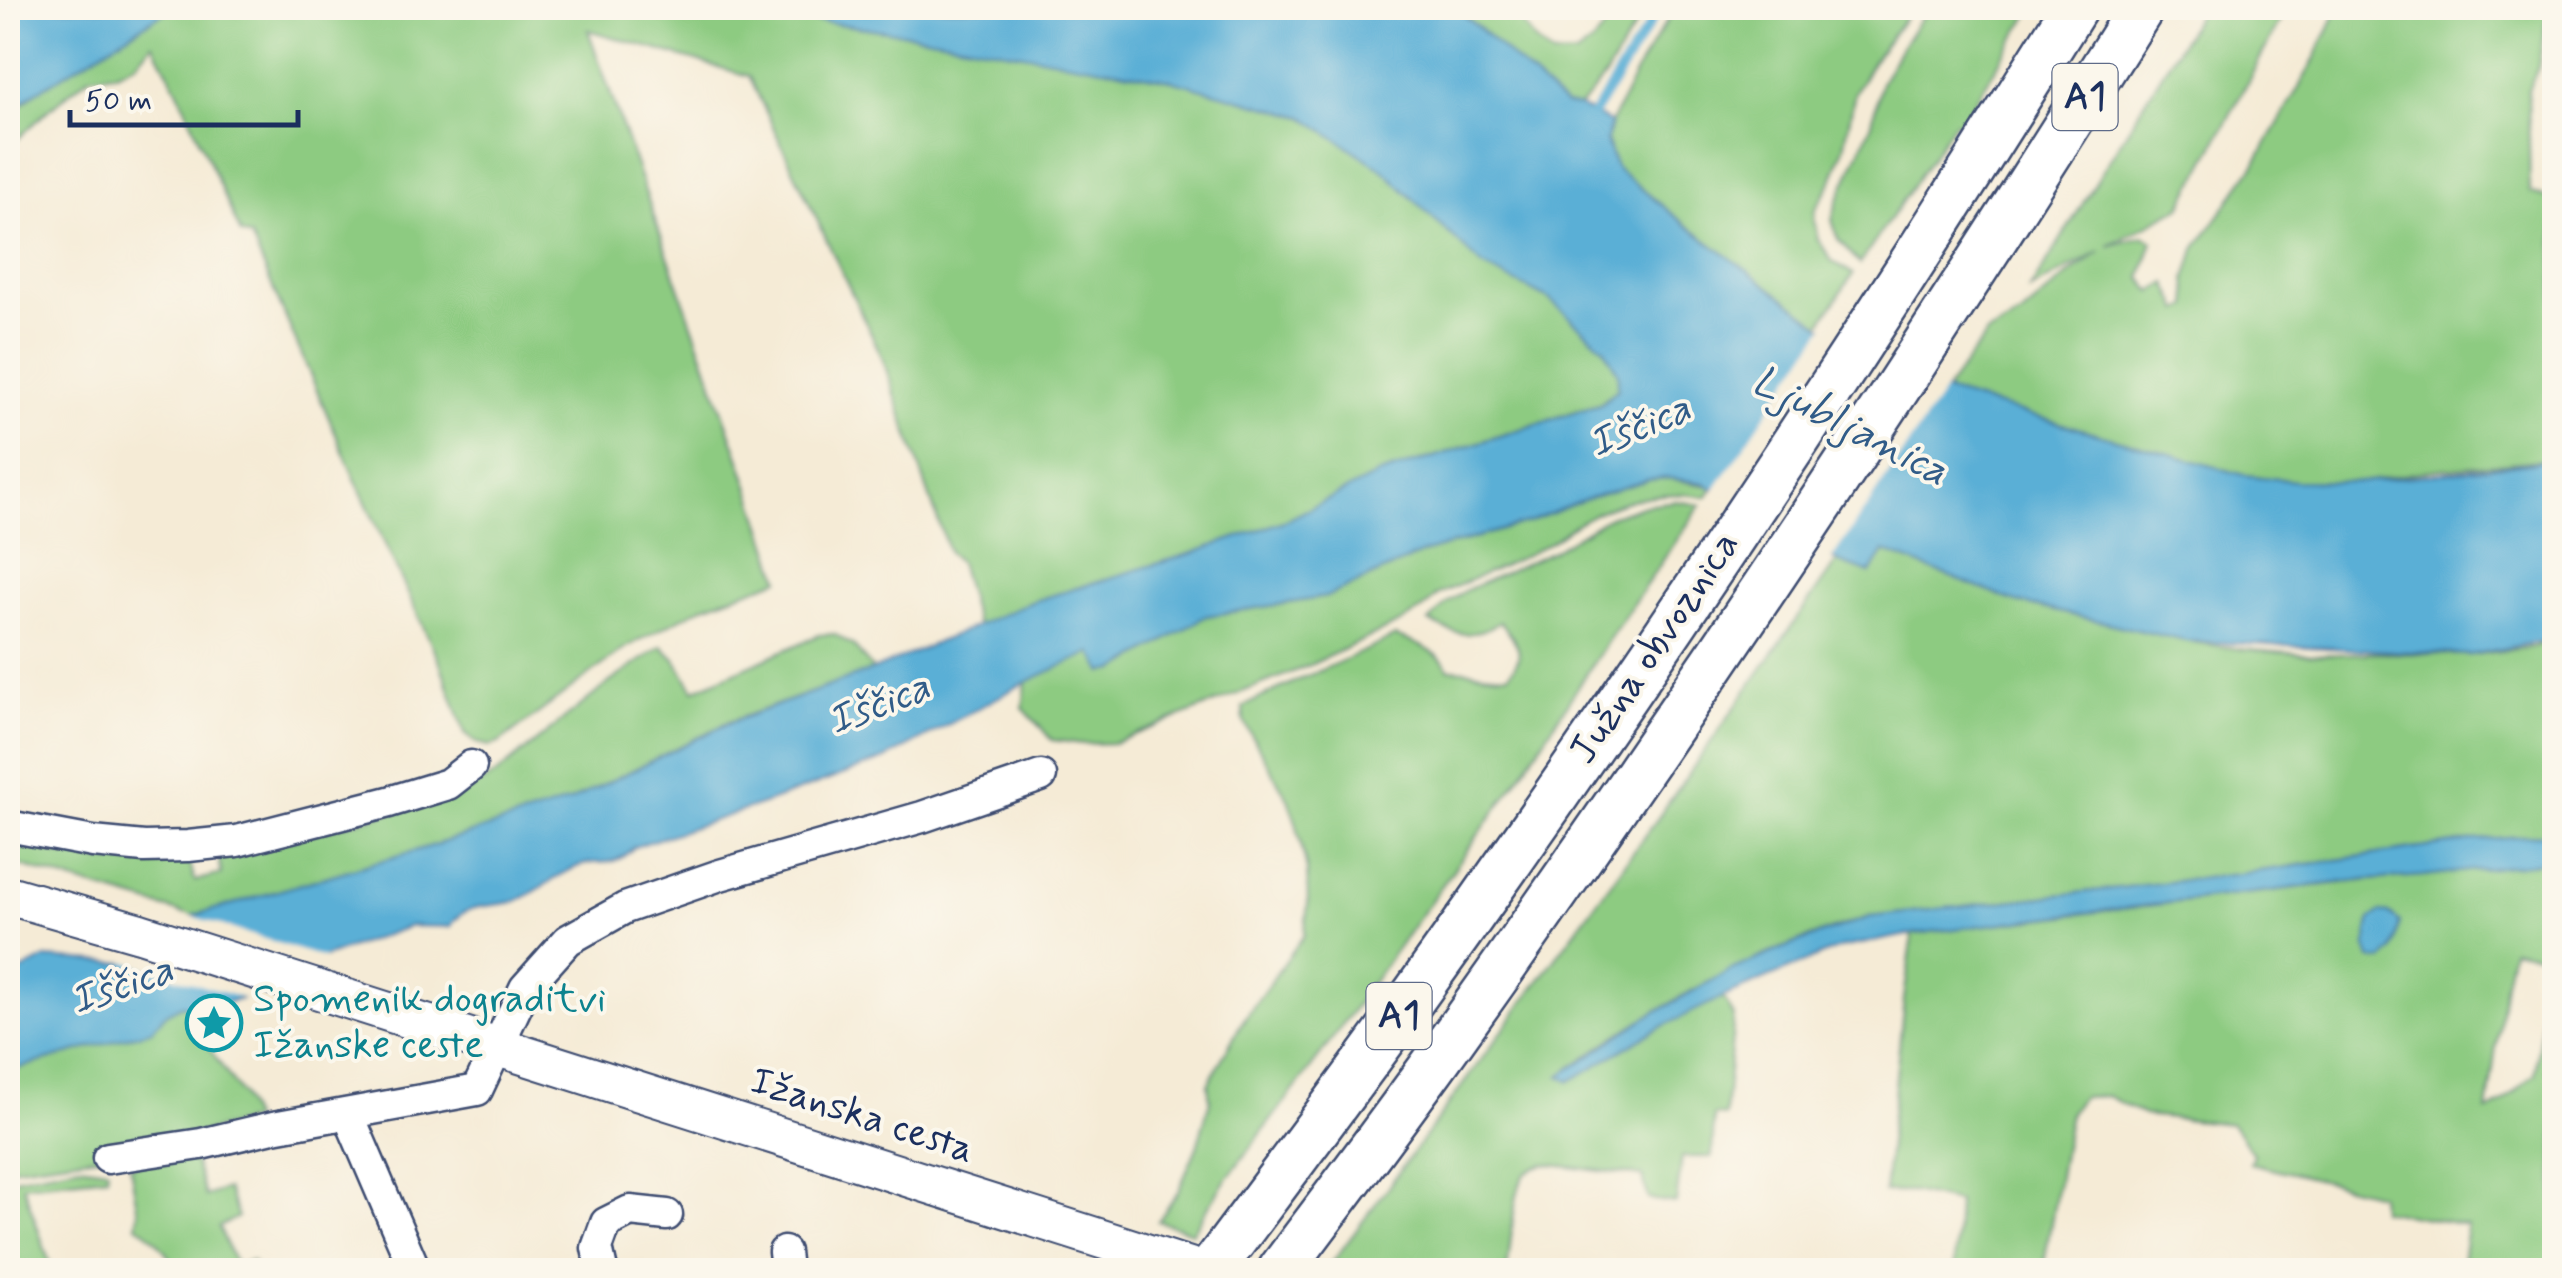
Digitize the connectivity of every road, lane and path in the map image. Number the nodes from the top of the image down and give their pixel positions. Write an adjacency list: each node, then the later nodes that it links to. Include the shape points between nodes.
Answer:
1 (2074, 8): 14 (highway, Južna obvoznica / A1, via 1581,758)
2 (2141, 8): 15 (highway, Južna obvoznica / A1, via 2030,186 1632,782)
3 (471, 766): 5 (street, via 448,784 237,840 144,847)
4 (1041, 776): 7 (street, via 626,908 568,940 525,988)
5 (8, 826)
6 (12, 896): 7 (main road, Ižanska cesta)
7 (498, 1047): 8 (street, via 477,1090); 13 (main road, Ižanska cesta)
8 (348, 1114): 9 (street); 11 (street)
9 (108, 1158)
10 (667, 1215): 12 (street, via 630,1211 606,1224 597,1248)
11 (416, 1270)
12 (602, 1270)
13 (1199, 1270)
14 (1211, 1270)
15 (1281, 1270)

